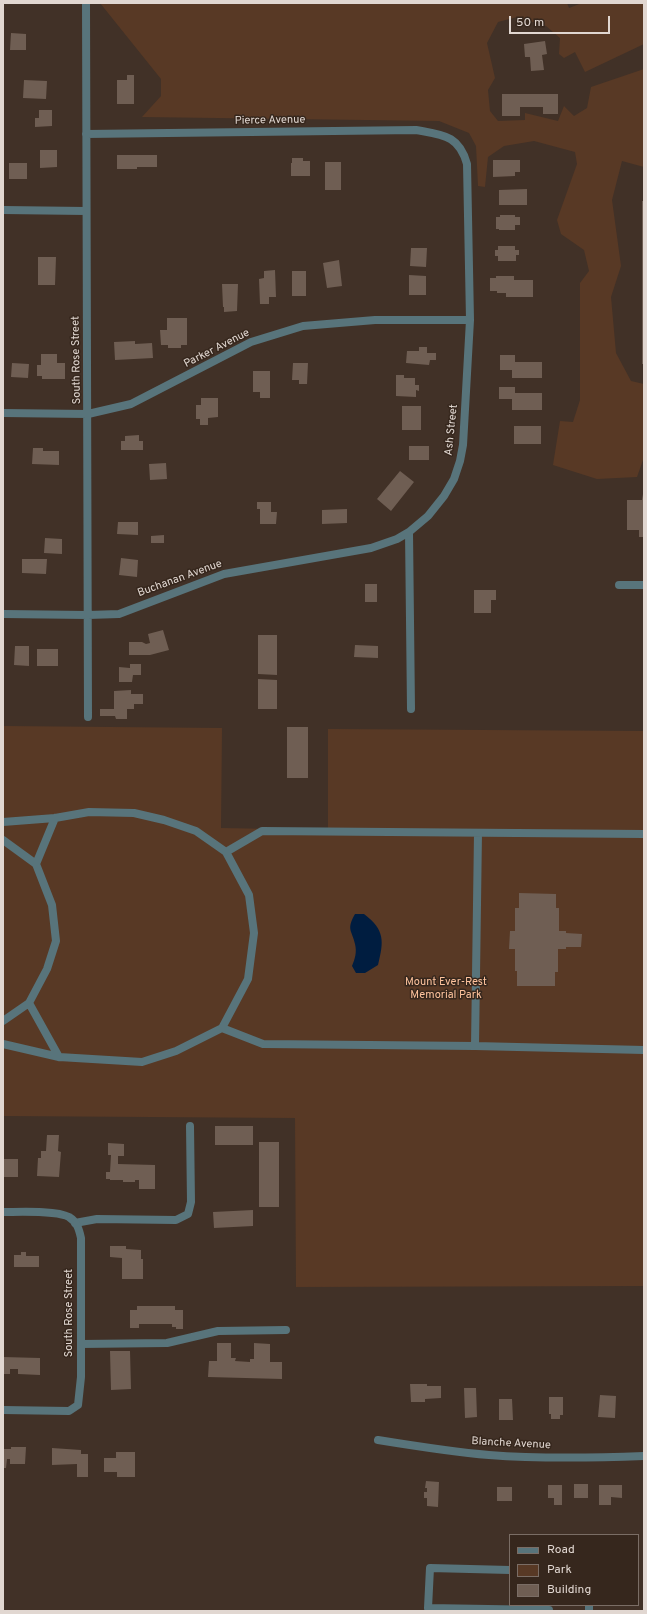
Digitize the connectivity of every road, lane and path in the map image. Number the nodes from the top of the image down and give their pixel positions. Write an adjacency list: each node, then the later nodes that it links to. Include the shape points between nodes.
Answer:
1 (86, 3): 2 (street, South Rose Street)
2 (86, 134): 3 (street, Pierce Avenue, via 416,130); 5 (street, South Rose Street)
3 (453, 140): 6 (street, Ash Street, via 461,148 466,164)
4 (3, 210): 5 (street)
5 (86, 210): 8 (street, South Rose Street)
6 (470, 320): 8 (street, Parker Avenue, via 375,320 303,326 251,342 131,404); 9 (street, Ash Street, via 460,461 444,496 428,516)
7 (3, 413): 8 (street, Parker Avenue)
8 (88, 414): 13 (street, South Rose Street)
9 (409, 532): 13 (street, Buchanan Avenue, via 371,548 224,574 119,614); 14 (street)
10 (619, 585): 11 (street)
11 (644, 585)
12 (3, 614): 13 (street, Buchanan Avenue)
13 (88, 615): 15 (street, South Rose Street)
14 (411, 709)
15 (88, 717)
16 (55, 818): 17 (street); 21 (street, via 89,812 134,813 196,831); 22 (street)
17 (3, 822)
18 (478, 833): 19 (street); 21 (street, via 262,831); 27 (street)
19 (644, 834)
20 (3, 840): 22 (street)
21 (226, 852): 25 (street, via 249,895 254,933 248,979)
22 (36, 864): 23 (street, via 52,905 56,941 47,969)
23 (29, 1003): 24 (street); 29 (street)
24 (3, 1021)
25 (222, 1028): 27 (street, via 263,1044); 29 (street, via 176,1052 142,1062)
26 (3, 1044): 29 (street)
27 (475, 1046): 28 (street)
28 (644, 1050)
29 (59, 1057)
30 (190, 1126): 32 (street, via 191,1202 188,1214 176,1220 97,1218)
31 (3, 1212): 32 (street, via 51,1213 68,1216)
32 (75, 1223): 34 (street, South Rose Street, via 81,1238)
33 (286, 1330): 34 (street, via 218,1331 167,1343)
34 (81, 1344): 35 (street, South Rose Street, via 78,1405 70,1411)
35 (3, 1410)
36 (378, 1440): 37 (street, Blanche Avenue, via 489,1455 571,1458)
37 (644, 1456)
38 (509, 1570): 39 (street, via 430,1568 428,1608)
39 (549, 1609)

